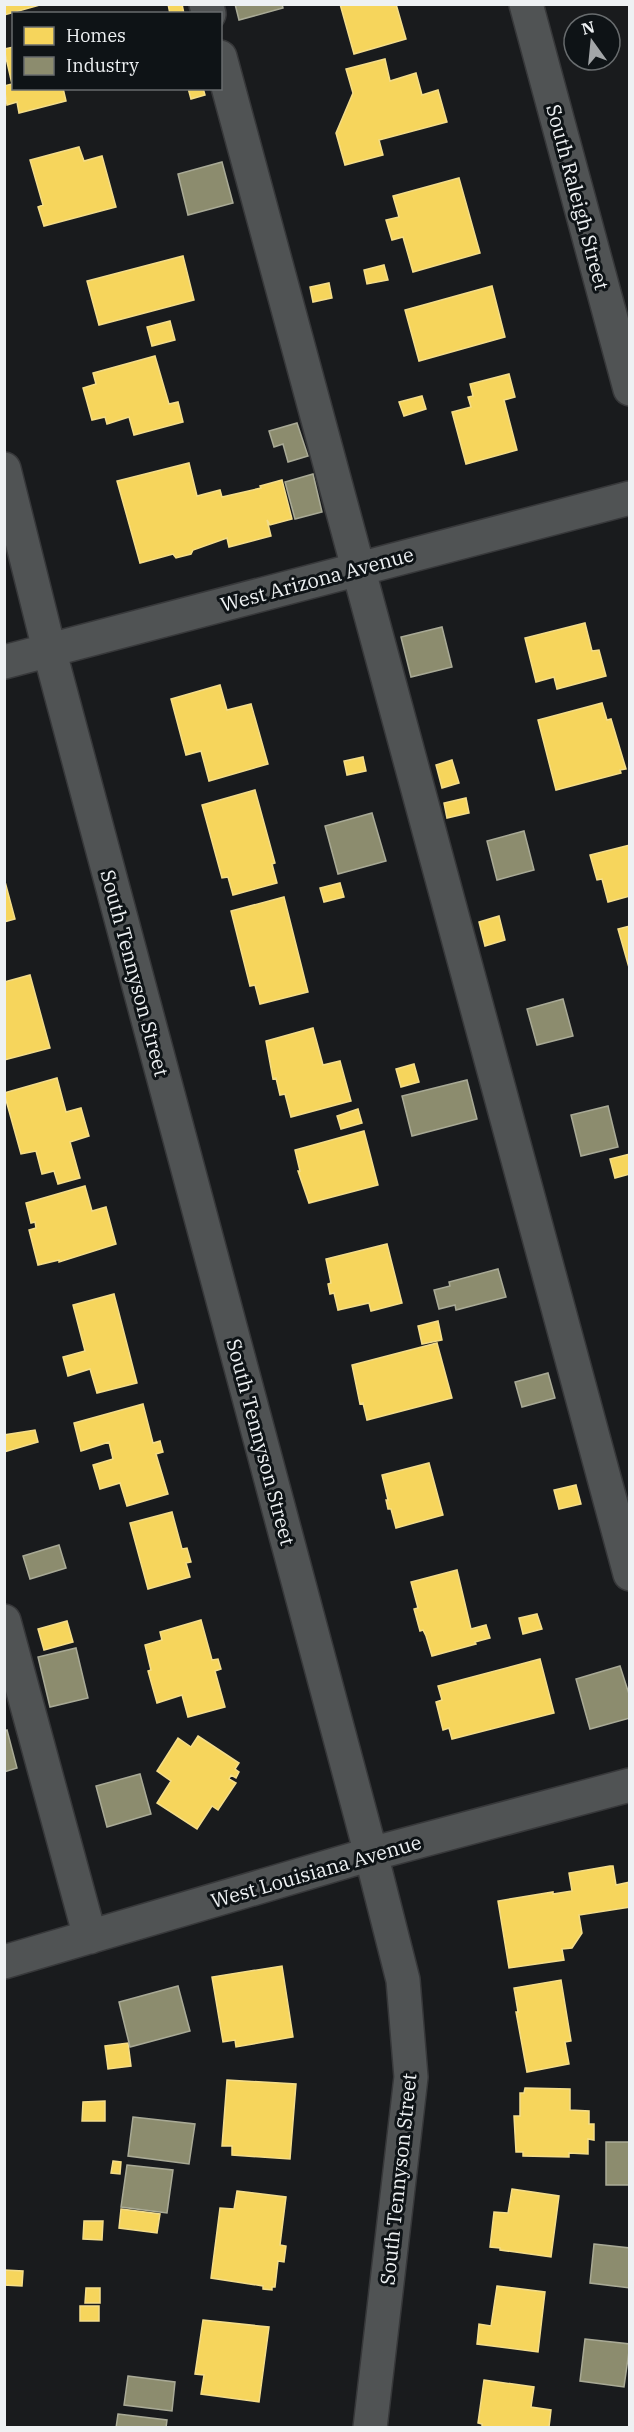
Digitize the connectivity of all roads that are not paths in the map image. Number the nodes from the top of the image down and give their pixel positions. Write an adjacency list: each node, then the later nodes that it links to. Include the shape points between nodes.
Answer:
1 (526, 4): 3 (street, South Raleigh Street)
2 (222, 64): 6 (street)
3 (630, 389)
4 (4, 469): 7 (street, South Tennyson Street)
5 (630, 498): 6 (street, West Arizona Avenue)
6 (360, 568): 7 (street, West Arizona Avenue); 9 (street)
7 (49, 650): 8 (street, West Arizona Avenue); 12 (street, South Tennyson Street)
8 (4, 662)
9 (630, 1574)
10 (4, 1621): 13 (street)
11 (630, 1785): 12 (street, West Louisiana Avenue)
12 (371, 1854): 13 (street, West Louisiana Avenue); 15 (street, South Tennyson Street, via 403,1980 411,2076)
13 (90, 1937): 14 (street, West Louisiana Avenue)
14 (4, 1962)
15 (370, 2427)

